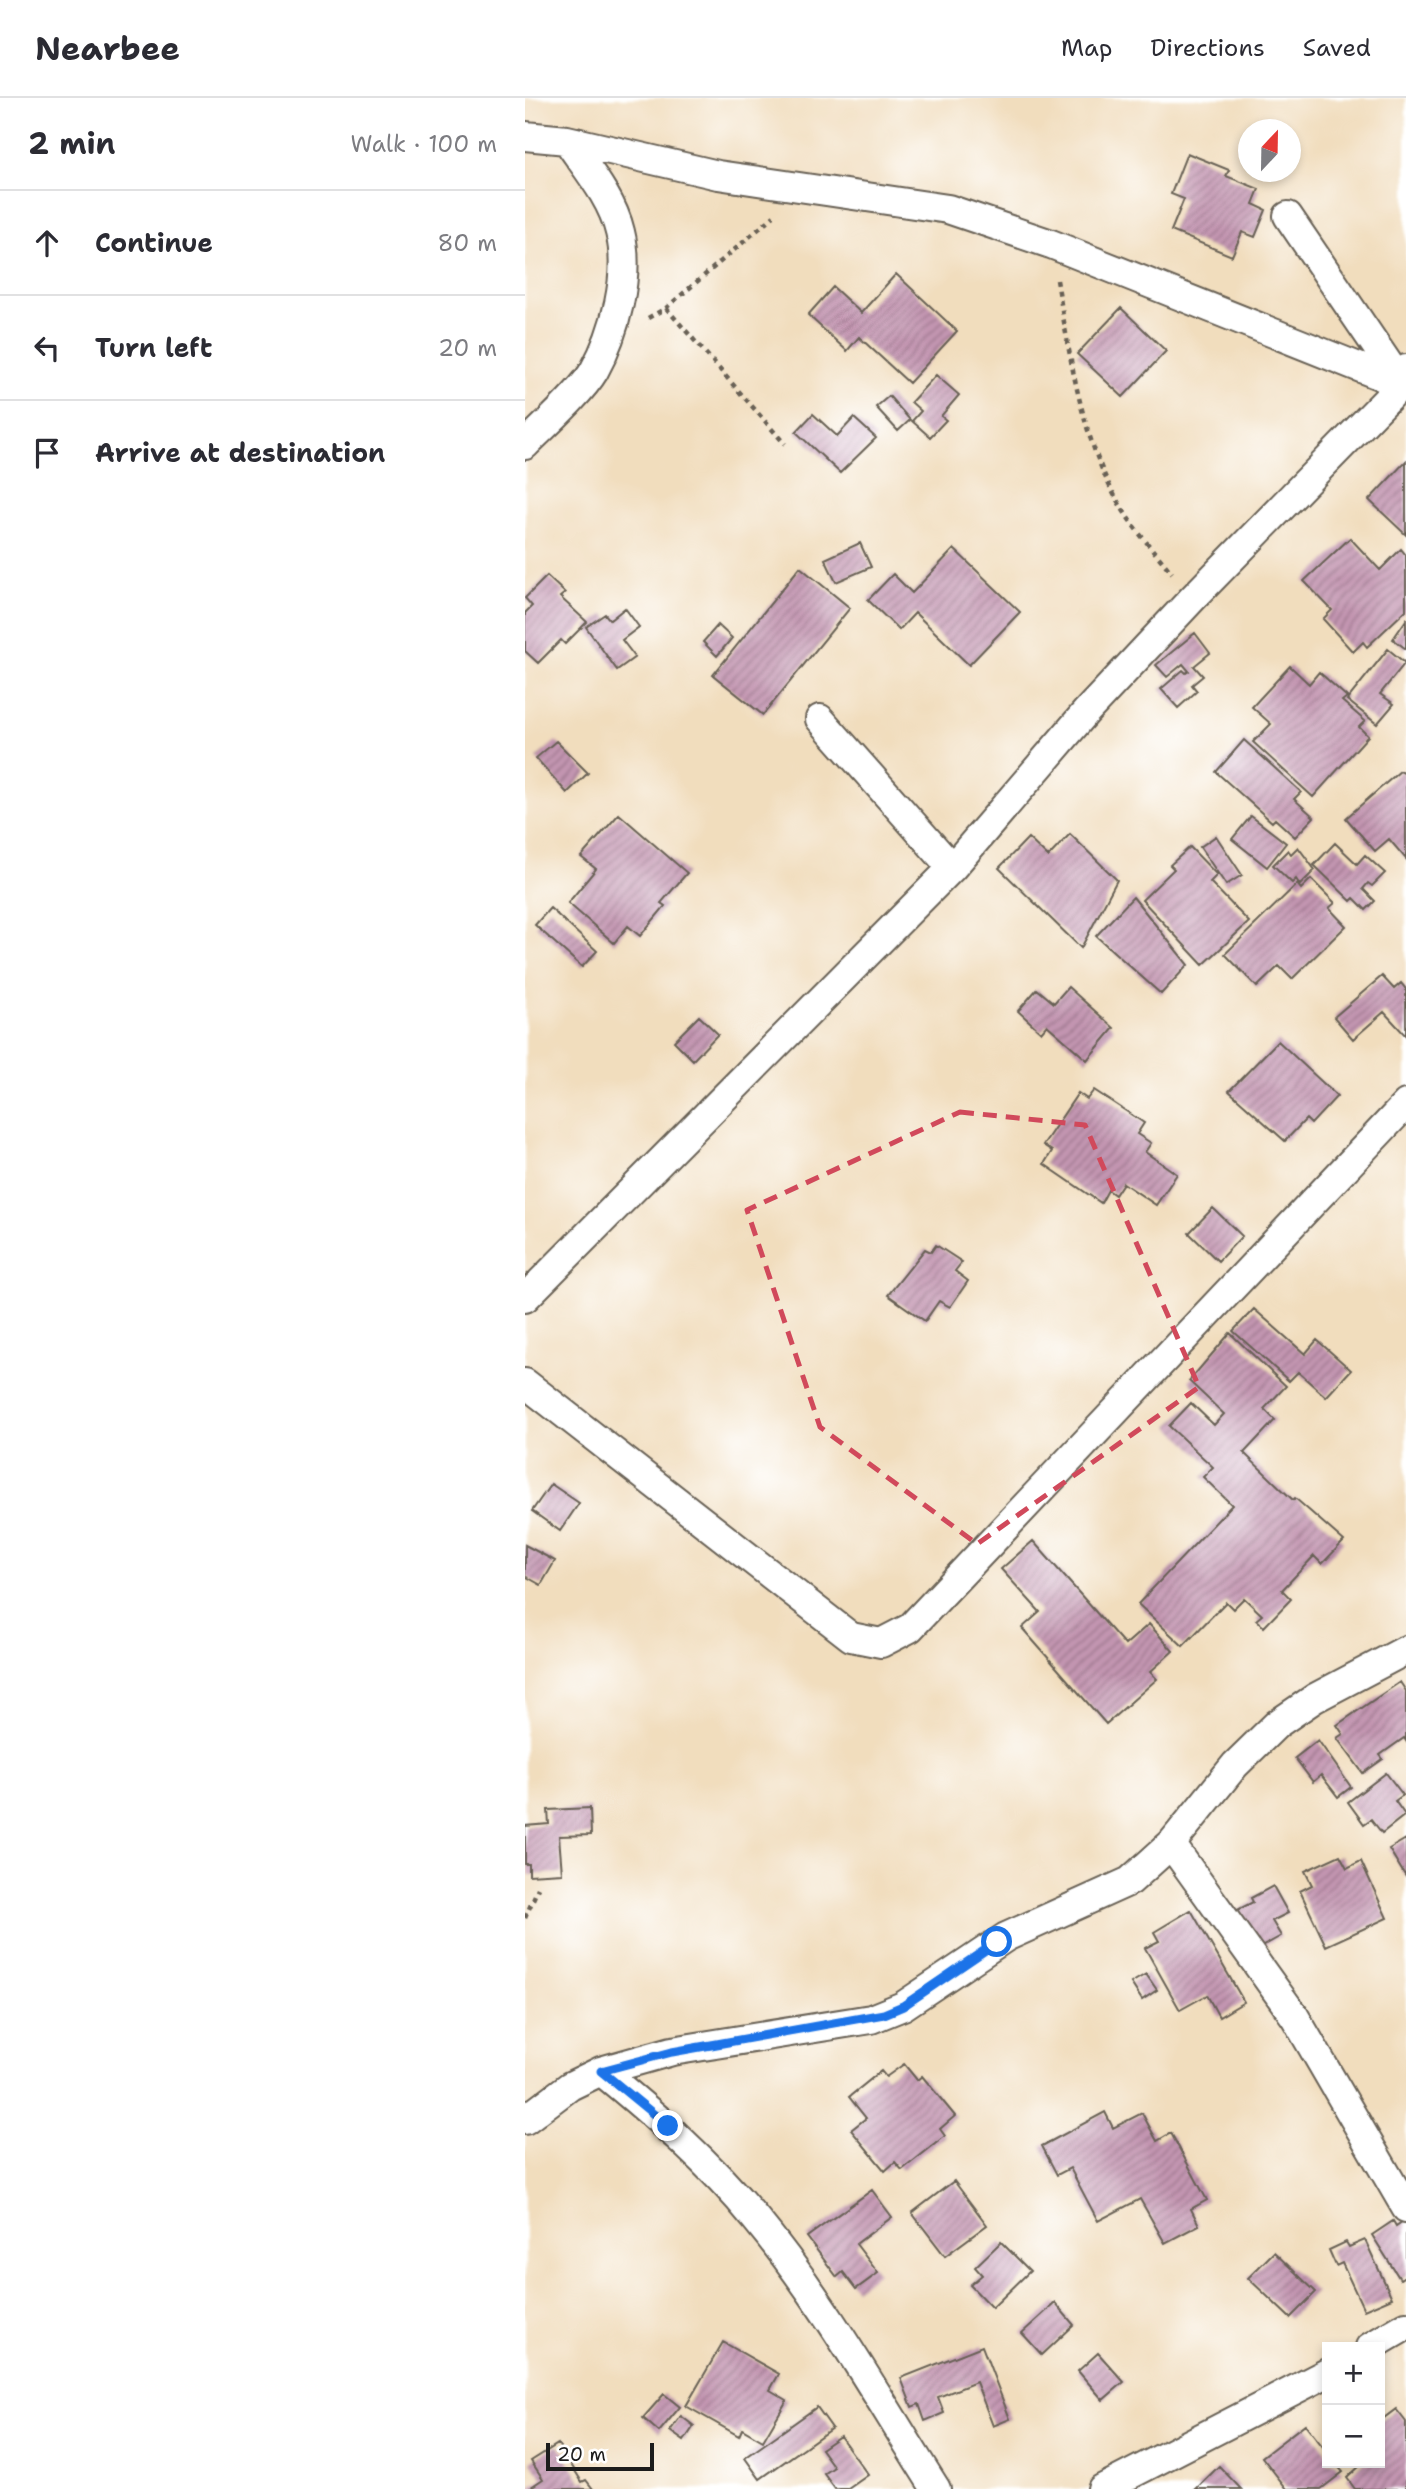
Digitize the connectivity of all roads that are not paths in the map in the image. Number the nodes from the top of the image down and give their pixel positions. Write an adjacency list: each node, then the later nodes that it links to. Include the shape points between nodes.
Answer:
1 (525, 136): 2 (street)
2 (567, 140): 4 (street, via 718,175 948,209); 5 (street, via 621,233 621,289 593,373)
3 (1288, 216): 4 (street)
4 (1405, 380): 7 (street, via 1087,712)
5 (525, 445)
6 (820, 719): 7 (street)
7 (952, 868): 9 (street)
8 (1406, 1104): 10 (street, via 910,1628 881,1643 851,1637)
9 (525, 1298)
10 (525, 1383)
11 (1406, 1650): 12 (street, via 1315,1698 1277,1724 1235,1765)
12 (1171, 1844): 13 (street, via 1130,1881 1006,1937 893,2011 672,2052); 15 (street, via 1295,2017)
13 (601, 2071): 14 (street, via 570,2086); 19 (street, via 668,2126 757,2220 814,2297)
14 (525, 2120)
15 (1406, 2208)
16 (1406, 2326): 17 (street)
17 (1379, 2342)
18 (1322, 2376): 20 (street)
19 (936, 2489)
20 (1102, 2489)

